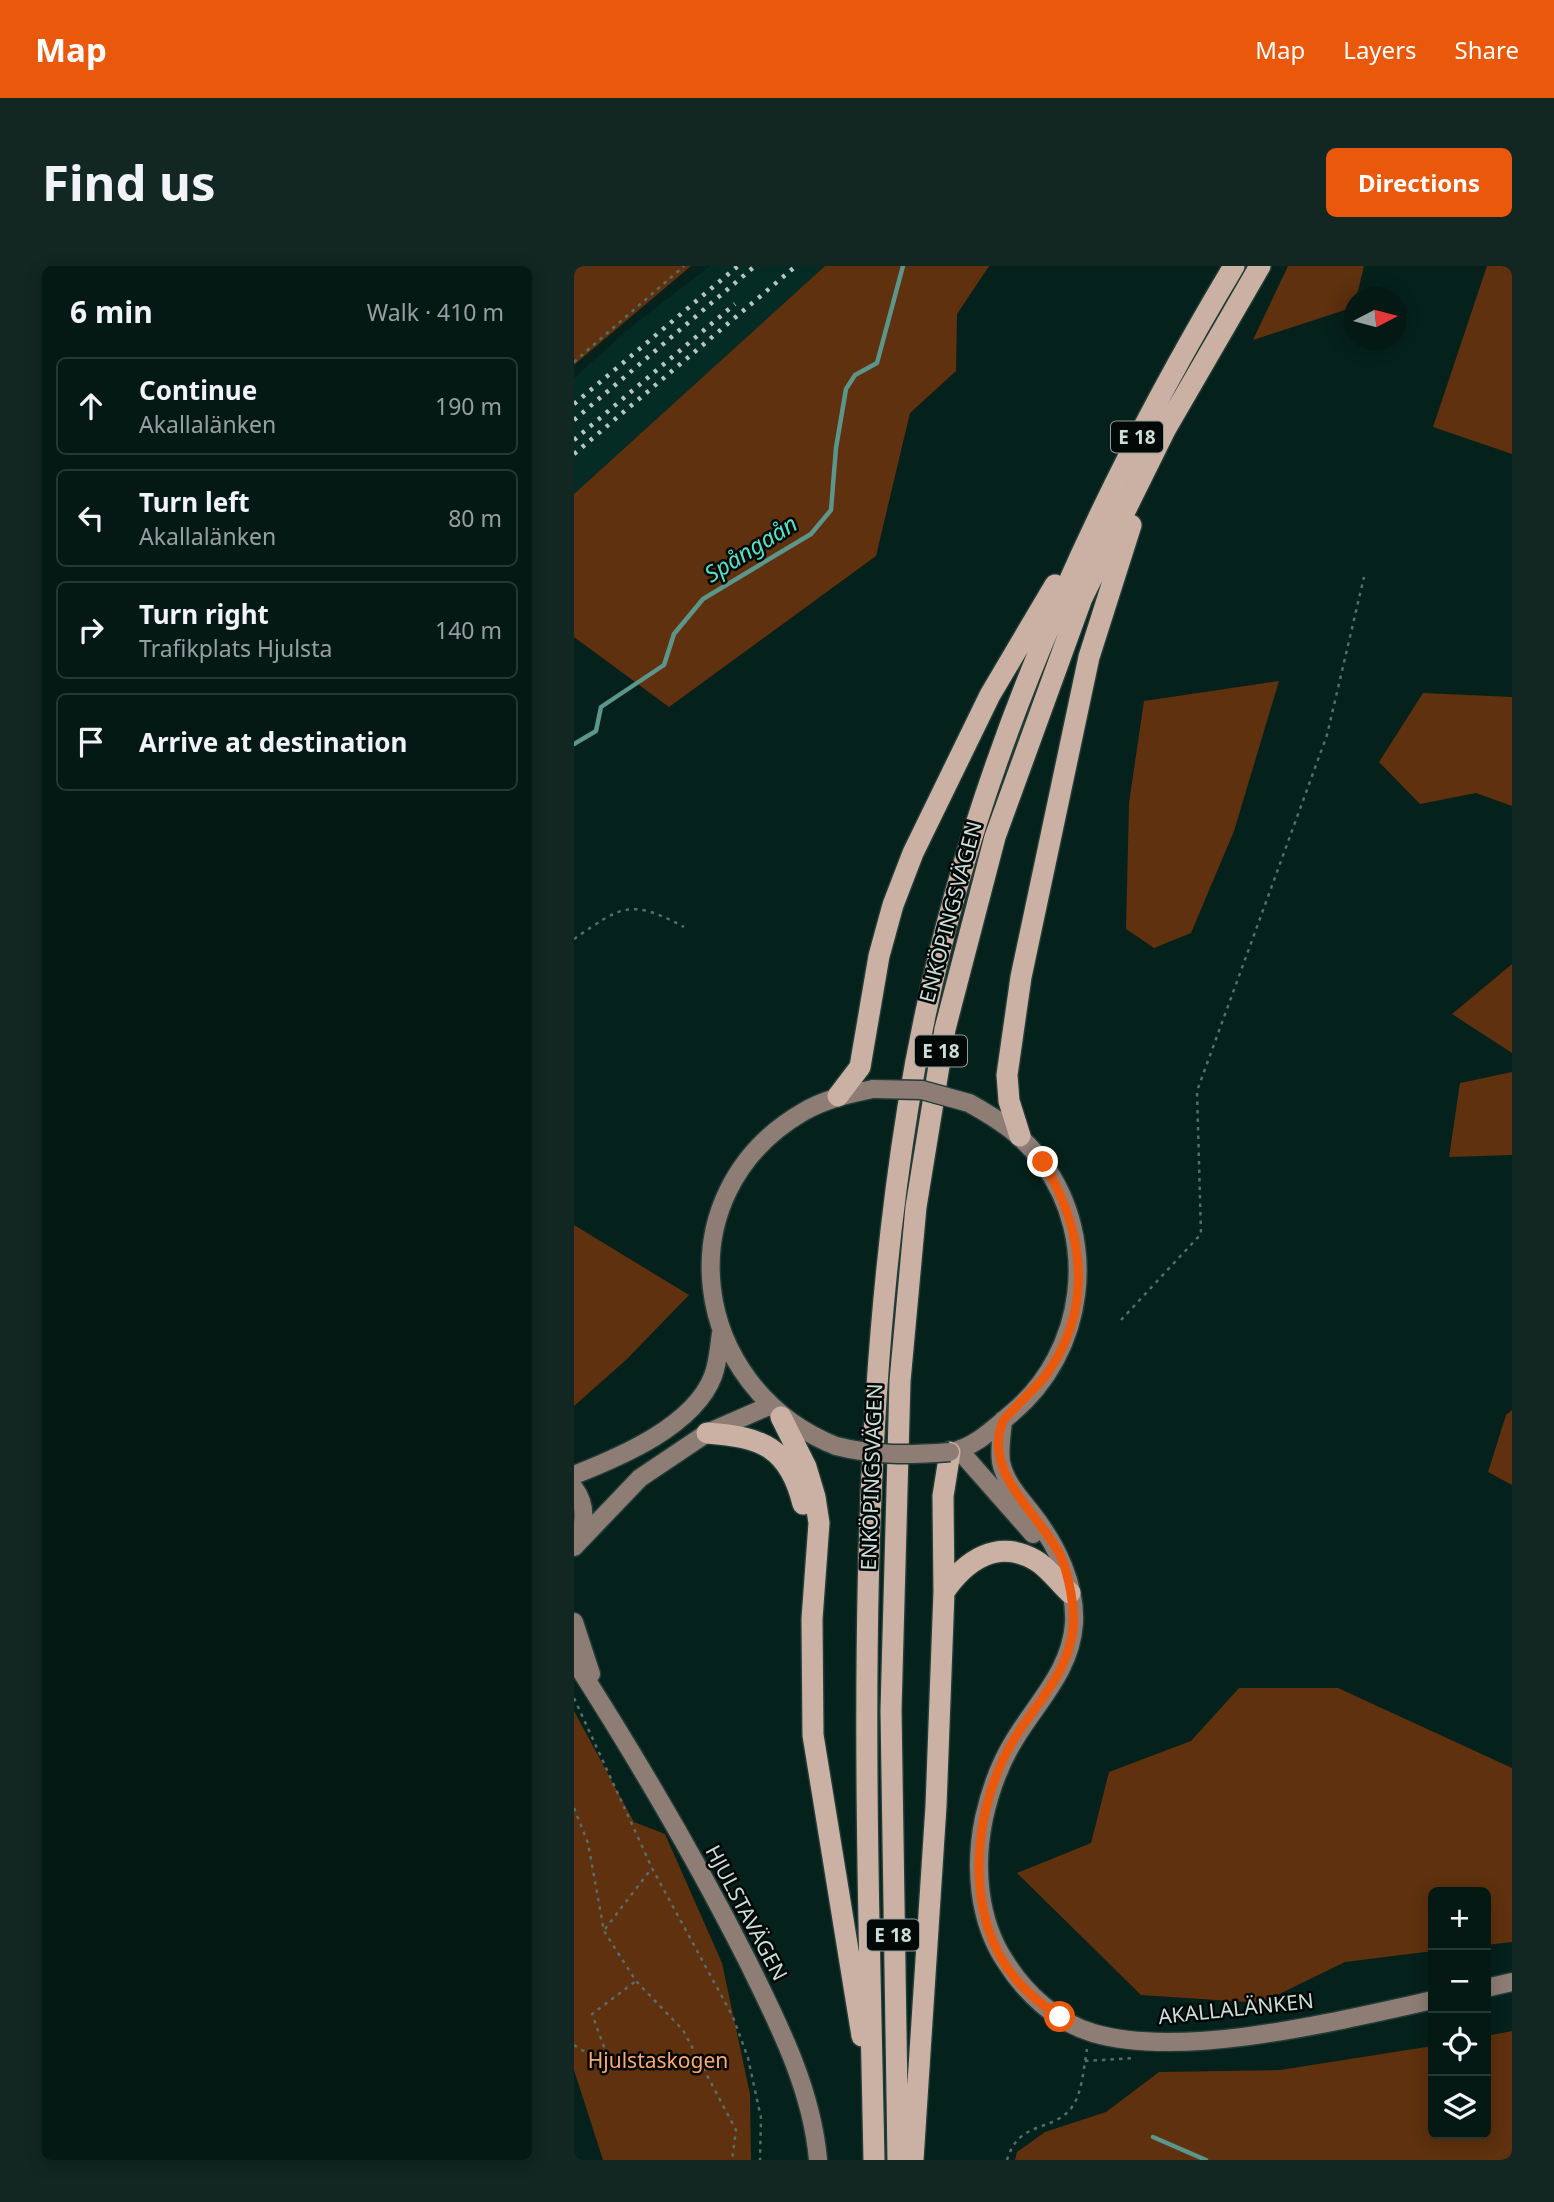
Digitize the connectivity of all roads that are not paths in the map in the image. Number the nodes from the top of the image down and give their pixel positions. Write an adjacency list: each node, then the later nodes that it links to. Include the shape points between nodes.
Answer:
1 (1234, 266): 4 (highway, ENKÖPINGSVÄGEN / E 18, via 1145,420)
2 (1260, 266): 3 (highway, ENKÖPINGSVÄGEN / E 18)
3 (1165, 430): 6 (highway, via 1111,581 1052,819 1010,1050 1009,1101); 27 (highway, ENKÖPINGSVÄGEN / E 18, via 1082,598 995,837 945,1029 916,1207 900,1381 891,1710)
4 (1101, 508): 5 (highway, via 990,695 913,853 879,956 860,1067); 24 (highway, ENKÖPINGSVÄGEN / E 18, via 1033,664 962,871 909,1102 890,1230 873,1455 868,1709)
5 (838, 1096): 6 (main road, bridge, via 873,1088 922,1090 969,1103); 7 (main road, via 802,1112 777,1130 737,1176 715,1232 711,1264)
6 (1020, 1136): 9 (main road, via 1061,1192 1078,1254 1078,1286 1073,1317 1051,1368)
7 (721, 1334): 8 (main road, via 741,1373); 12 (main road, via 713,1376 685,1413 662,1433)
8 (775, 1411): 10 (main road); 11 (main road, bridge, via 836,1446 866,1453); 15 (highway, via 806,1467 815,1497 819,1531)
9 (1003, 1420): 11 (main road); 17 (main road, AKALLALÄNKEN, via 1002,1464 1010,1485 1061,1557)
10 (707, 1433): 14 (main road, via 640,1478); 15 (highway, via 751,1439 777,1451 802,1500)
11 (954, 1451): 16 (highway, via 943,1496); 17 (main road, AKALLALÄNKEN, via 1028,1527)
12 (574, 1475)
13 (574, 1489): 14 (main road, via 584,1509 583,1528)
14 (575, 1546)
15 (814, 1564): 24 (highway, via 813,1735)
16 (944, 1592): 17 (highway, via 973,1558 1016,1552 1036,1560); 28 (highway, via 936,1807)
17 (1070, 1593): 23 (main road, AKALLALÄNKEN, via 1071,1646 1058,1677 1014,1740 984,1819 981,1899 998,1951 1018,1982 1060,2017 1090,2032 1137,2041 1294,2029)
18 (574, 1622): 20 (main road, HJULSTAVÄGEN)
19 (574, 1660): 20 (main road, HJULSTAVÄGEN)
20 (600, 1700): 25 (main road, HJULSTAVÄGEN, via 684,1843 768,2003 806,2096)
21 (1512, 1982): 22 (main road)
22 (1491, 1987)
23 (1428, 2001)
24 (873, 2097): 26 (highway, E 18)
25 (818, 2160)
26 (874, 2160)
27 (898, 2160)
28 (913, 2160)

